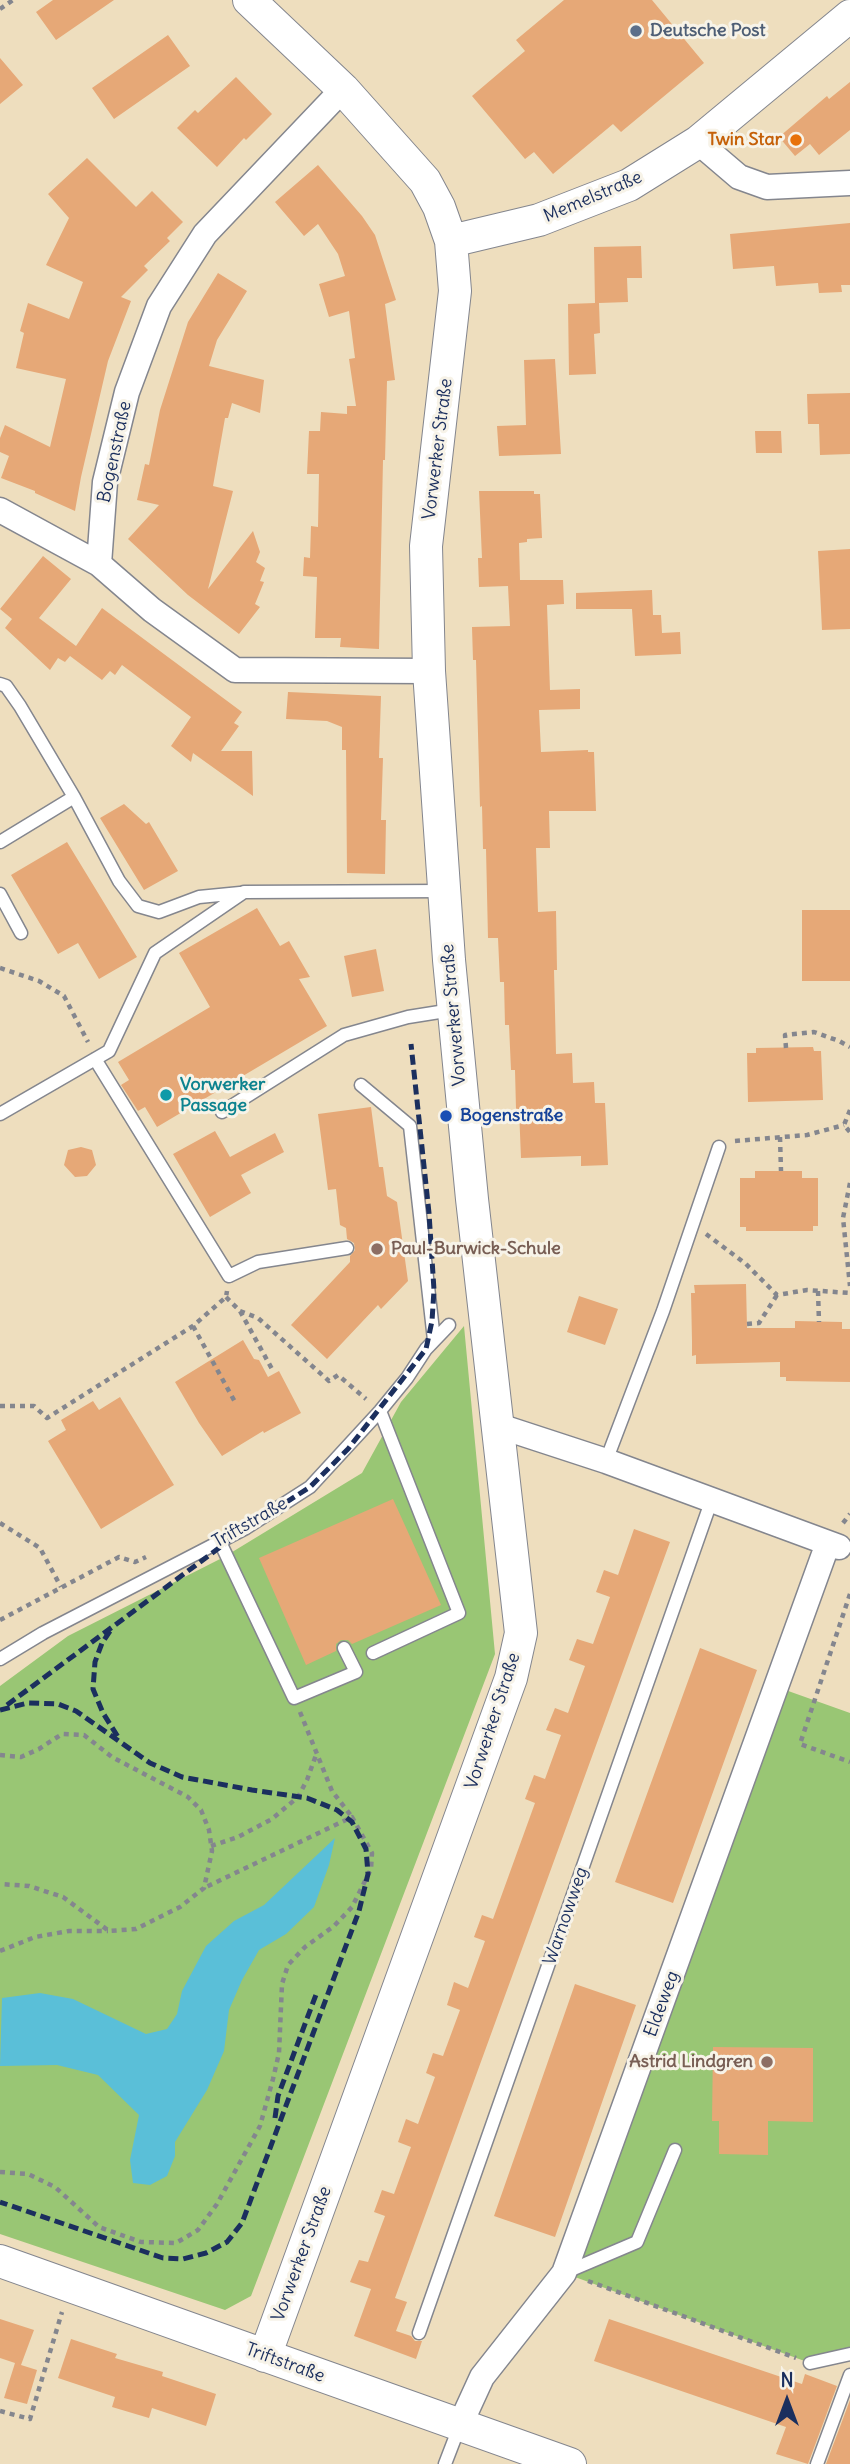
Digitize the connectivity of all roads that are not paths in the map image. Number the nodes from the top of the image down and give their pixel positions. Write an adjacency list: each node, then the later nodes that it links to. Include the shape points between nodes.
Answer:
1 (248, 0): 3 (street, Vorwerker Straße)
2 (850, 16): 4 (street, Memelstraße)
3 (344, 89): 6 (street, Vorwerker Straße, via 425,181); 8 (street, Bogenstraße, via 205,234 159,306 127,392 105,482)
4 (698, 142): 5 (street, via 739,177 767,187); 6 (street, Memelstraße, via 629,185 540,220)
5 (850, 183)
6 (451, 241): 9 (street, Vorwerker Straße, via 455,291 426,546)
7 (0, 510): 8 (street)
8 (99, 564): 9 (street, via 152,610 235,670)
9 (429, 671): 13 (street, Vorwerker Straße)
10 (0, 684): 11 (lane, via 20,706)
11 (74, 797): 12 (lane); 14 (lane, via 119,881 138,906 159,912 199,897)
12 (0, 842)
13 (444, 891): 14 (lane); 17 (street, Vorwerker Straße)
14 (244, 892): 18 (lane, via 155,953 109,1051)
15 (0, 894): 16 (lane)
16 (21, 933)
17 (454, 1010): 20 (lane, via 344,1035); 27 (street, Vorwerker Straße)
18 (96, 1059): 21 (lane); 23 (lane, via 229,1276 258,1262)
19 (362, 1085): 25 (lane, via 410,1126)
20 (222, 1112)
21 (0, 1114)
22 (719, 1147): 28 (lane)
23 (347, 1248)
24 (449, 1325): 25 (lane, Triftstraße)
25 (434, 1340): 26 (lane, Triftstraße)
26 (380, 1411): 30 (lane, Triftstraße, via 310,1487); 32 (lane, via 459,1613)
27 (499, 1426): 28 (street); 39 (street, Vorwerker Straße, via 521,1633 511,1678)
28 (606, 1461): 29 (street)
29 (712, 1499): 36 (street, Eldeweg, via 833,1545 807,1601); 37 (lane, Warnowweg)
30 (220, 1542): 31 (lane, via 294,1698 356,1672); 33 (lane, Triftstraße)
31 (344, 1647)
32 (373, 1653)
33 (0, 1659)
34 (675, 2150): 36 (lane, via 637,2242)
35 (0, 2261): 39 (street, Triftstraße)
36 (564, 2273): 42 (street, Eldeweg, via 482,2377)
37 (419, 2333)
38 (850, 2354): 40 (lane)
39 (265, 2356): 42 (street, Triftstraße)
40 (810, 2363)
41 (850, 2375): 45 (lane)
42 (460, 2424): 43 (lane); 44 (street, Triftstraße)
43 (445, 2464)
44 (570, 2464)
45 (817, 2464)

